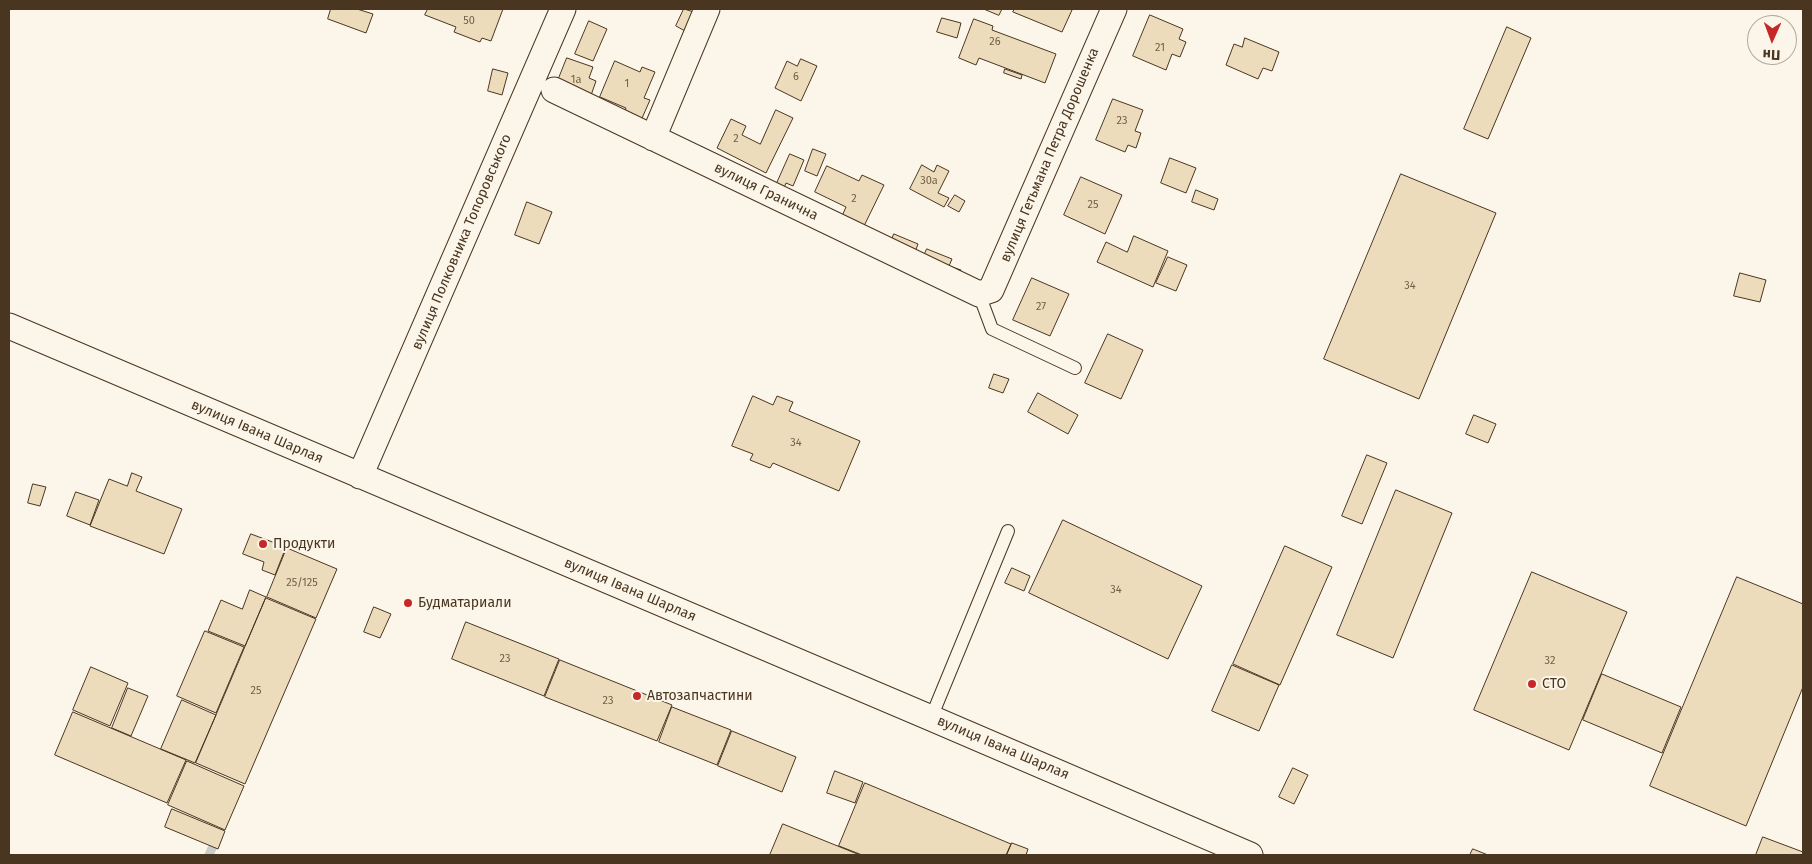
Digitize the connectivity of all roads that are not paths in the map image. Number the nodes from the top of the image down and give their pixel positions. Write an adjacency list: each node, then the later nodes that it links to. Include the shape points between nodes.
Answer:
1 (563, 9): 9 (street, вулиця Полковника Топоровського)
2 (707, 9): 5 (street)
3 (1114, 9): 6 (street, вулиця Гетьмана Петра Дорошенка, via 991,290)
4 (554, 90): 5 (street, вулиця Гранична)
5 (653, 138): 6 (street, вулиця Гранична)
6 (979, 294): 8 (lane, via 992,329)
7 (9, 326): 9 (street, вулиця Івана Шарлая)
8 (1075, 368)
9 (360, 476): 11 (street, вулиця Івана Шарлая)
10 (1008, 531): 11 (lane)
11 (932, 718): 12 (street, вулиця Івана Шарлая)
12 (1250, 855)

